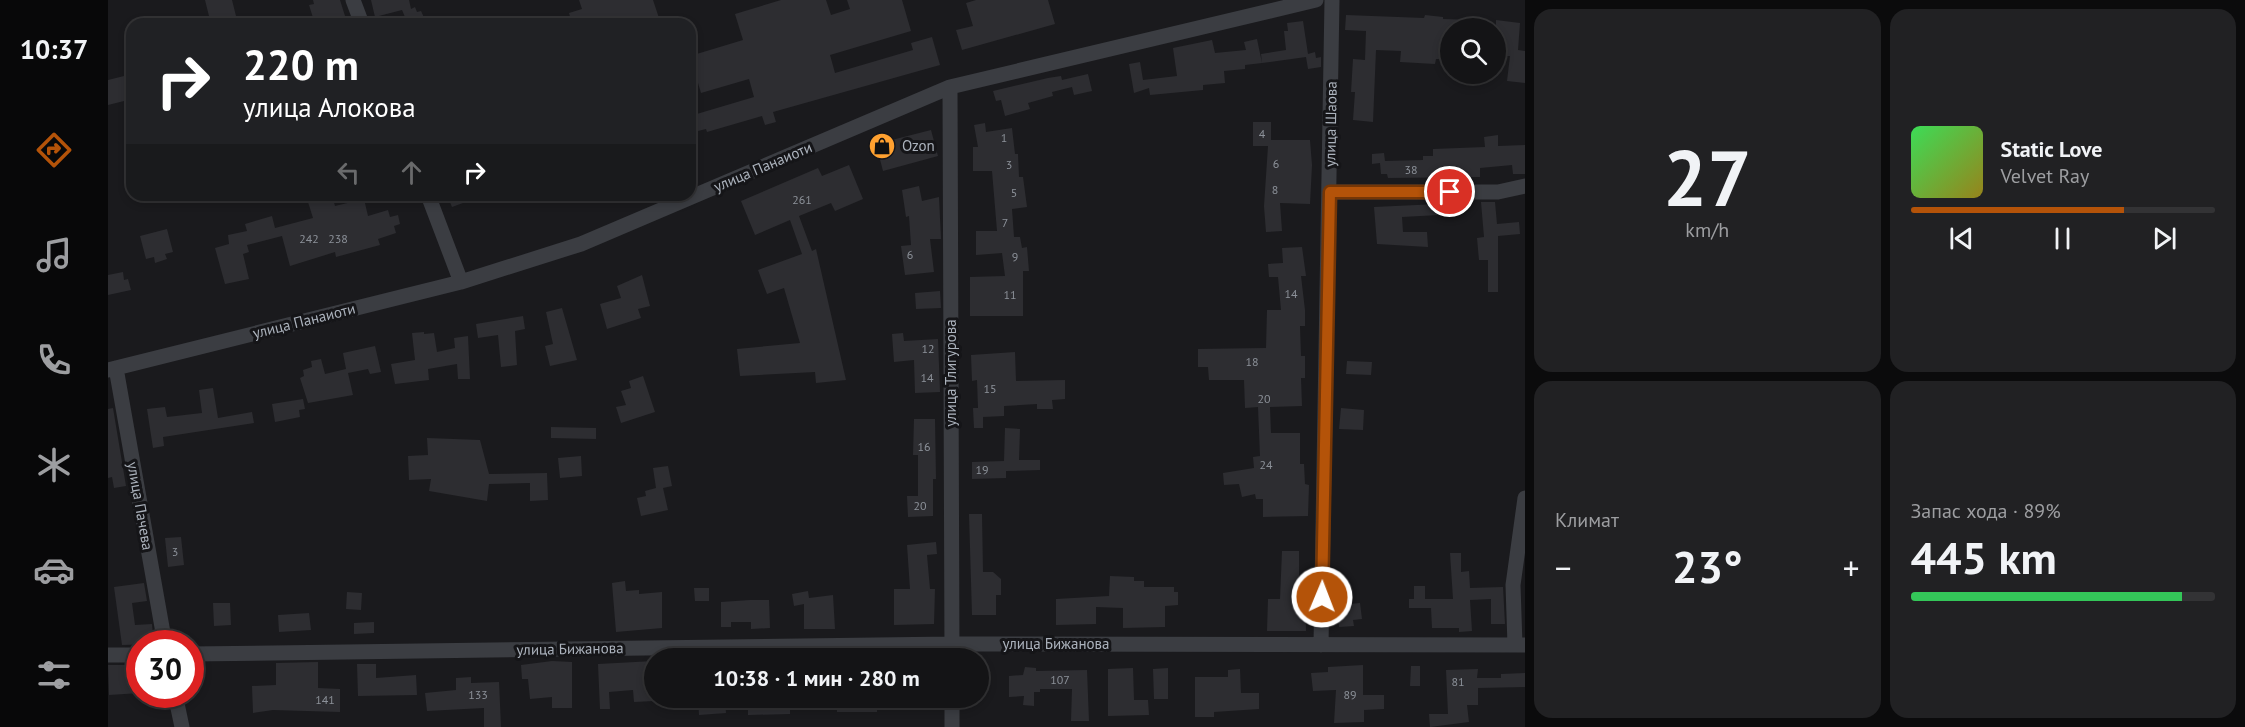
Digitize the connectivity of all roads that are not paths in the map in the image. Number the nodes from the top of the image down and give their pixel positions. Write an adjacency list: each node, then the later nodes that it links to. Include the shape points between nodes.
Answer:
1 (353, 0): 4 (street)
2 (1316, 0): 5 (street, улица Панаиоти)
3 (1332, 0): 7 (street, улица Шаова)
4 (360, 18)
5 (950, 87): 8 (street, улица Панаиоти); 17 (street, улица Тлигурова)
6 (1525, 186): 7 (street, via 1498,192)
7 (1330, 192): 15 (street, улица Шаова)
8 (696, 195)
9 (430, 201): 11 (street)
10 (682, 201): 11 (street, улица Панаиоти, via 581,244)
11 (461, 282): 12 (street, улица Панаиоти)
12 (112, 369): 14 (street, улица Пачева)
13 (1525, 498): 16 (street, via 1513,585)
14 (162, 630)
15 (1321, 645): 16 (street, улица Бижанова); 18 (street, улица Бижанова)
16 (1520, 645)
17 (952, 648)
18 (989, 650)
19 (644, 652): 20 (street, улица Бижанова)
20 (204, 654)
21 (126, 655): 22 (street)
22 (108, 656)
23 (178, 708): 25 (street)
24 (952, 708): 26 (street)
25 (182, 727)
26 (952, 727)

